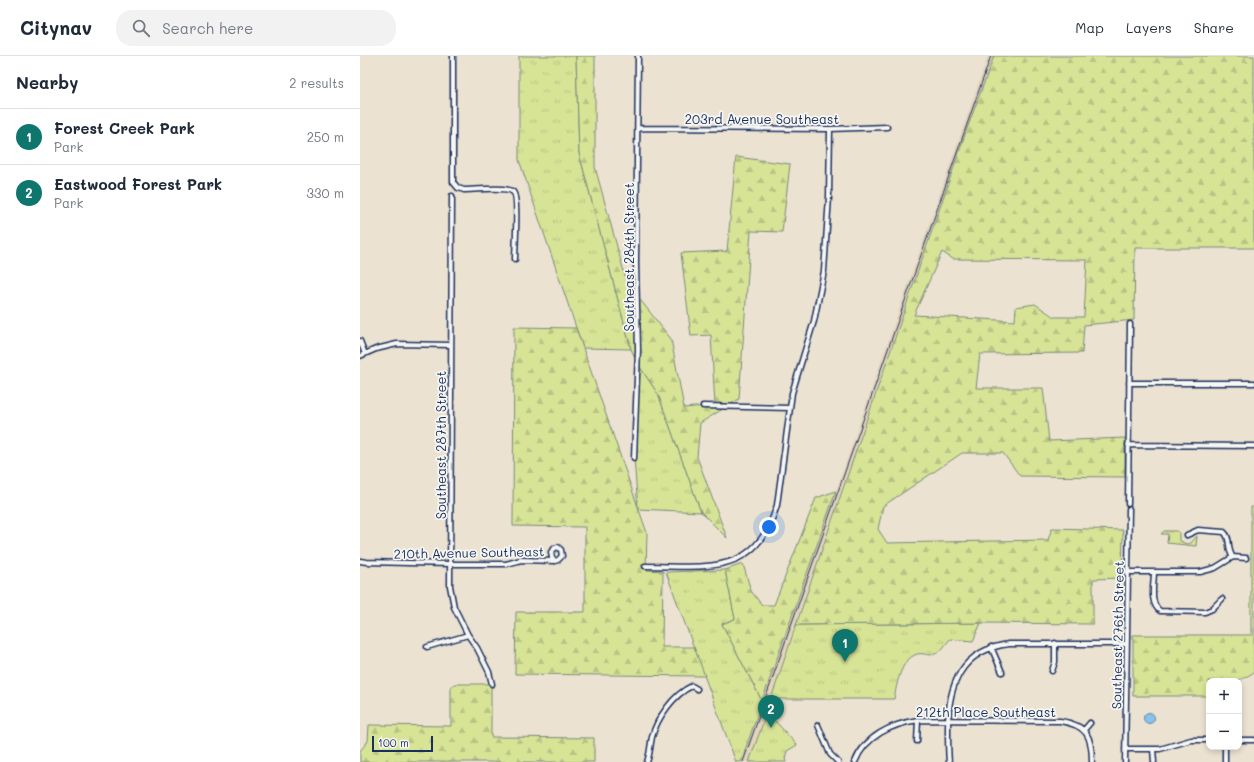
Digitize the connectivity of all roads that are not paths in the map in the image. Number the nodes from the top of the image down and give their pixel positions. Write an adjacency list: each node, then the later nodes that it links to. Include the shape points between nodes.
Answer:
1 (453, 56): 7 (street, via 454,185 464,190 506,189 516,195)
2 (638, 56): 4 (street, Southeast 284th Street)
3 (887, 127): 5 (street, 203rd Avenue Southeast)
4 (638, 128): 5 (street, 203rd Avenue Southeast); 18 (street, Southeast 284th Street, via 638,349)
5 (830, 129): 15 (street, via 824,271 815,318 794,384)
6 (452, 196): 10 (street, Southeast 287th Street)
7 (515, 259)
8 (1130, 324): 12 (street, Southeast 276th Street)
9 (360, 341): 11 (street)
10 (451, 345): 11 (street, via 397,344); 24 (street, Southeast 287th Street)
11 (362, 355)
12 (1129, 383): 13 (street); 16 (street, Southeast 276th Street)
13 (1254, 383)
14 (704, 406): 15 (street)
15 (790, 408): 25 (street, via 777,505 771,523 747,554 717,566)
16 (1128, 445): 17 (street); 26 (street, Southeast 276th Street)
17 (1254, 446)
18 (634, 458)
19 (1187, 535): 20 (street, via 1198,530 1226,533)
20 (1232, 557): 21 (street); 27 (street, via 1209,570 1200,572)
21 (1246, 558)
22 (360, 561): 24 (street, 210th Avenue Southeast)
23 (555, 561): 24 (street, 210th Avenue Southeast)
24 (450, 564): 29 (street, Southeast 287th Street, via 450,586 454,607)
25 (645, 566)
26 (1127, 572): 27 (street); 31 (street, Southeast 276th Street)
27 (1154, 572): 28 (street, via 1154,602 1160,611 1205,612)
28 (1222, 599)
29 (468, 635): 32 (street); 36 (street, Southeast 287th Street, via 489,672)
30 (1055, 643): 31 (street); 33 (street); 34 (street, via 1055,662)
31 (1126, 644): 47 (street, Southeast 276th Street)
32 (427, 647)
33 (991, 647): 35 (street); 39 (street, via 975,657 960,673 950,697)
34 (1052, 671)
35 (1002, 672)
36 (492, 684)
37 (697, 689): 50 (street, via 692,686 686,688 662,714 652,736)
38 (918, 720): 39 (street, 212th Place Southeast); 46 (street); 52 (street, 212th Place Southeast, via 896,724 881,732 866,744)
39 (948, 720): 42 (street, 212th Place Southeast, via 1060,721 1076,724); 53 (street)
40 (1090, 723): 42 (street)
41 (818, 725): 51 (street, via 830,754)
42 (1084, 730): 54 (street, via 1092,748)
43 (1206, 740): 48 (street, via 1191,740)
44 (1242, 740): 45 (street)
45 (1254, 740)
46 (917, 741)
47 (1125, 749): 48 (street); 55 (street, Southeast 276th Street)
48 (1153, 749): 56 (street)
49 (1225, 750): 57 (street)
50 (647, 762)
51 (838, 762)
52 (854, 762)
53 (949, 762)
54 (1092, 762)
55 (1125, 762)
56 (1154, 762)
57 (1225, 762)

